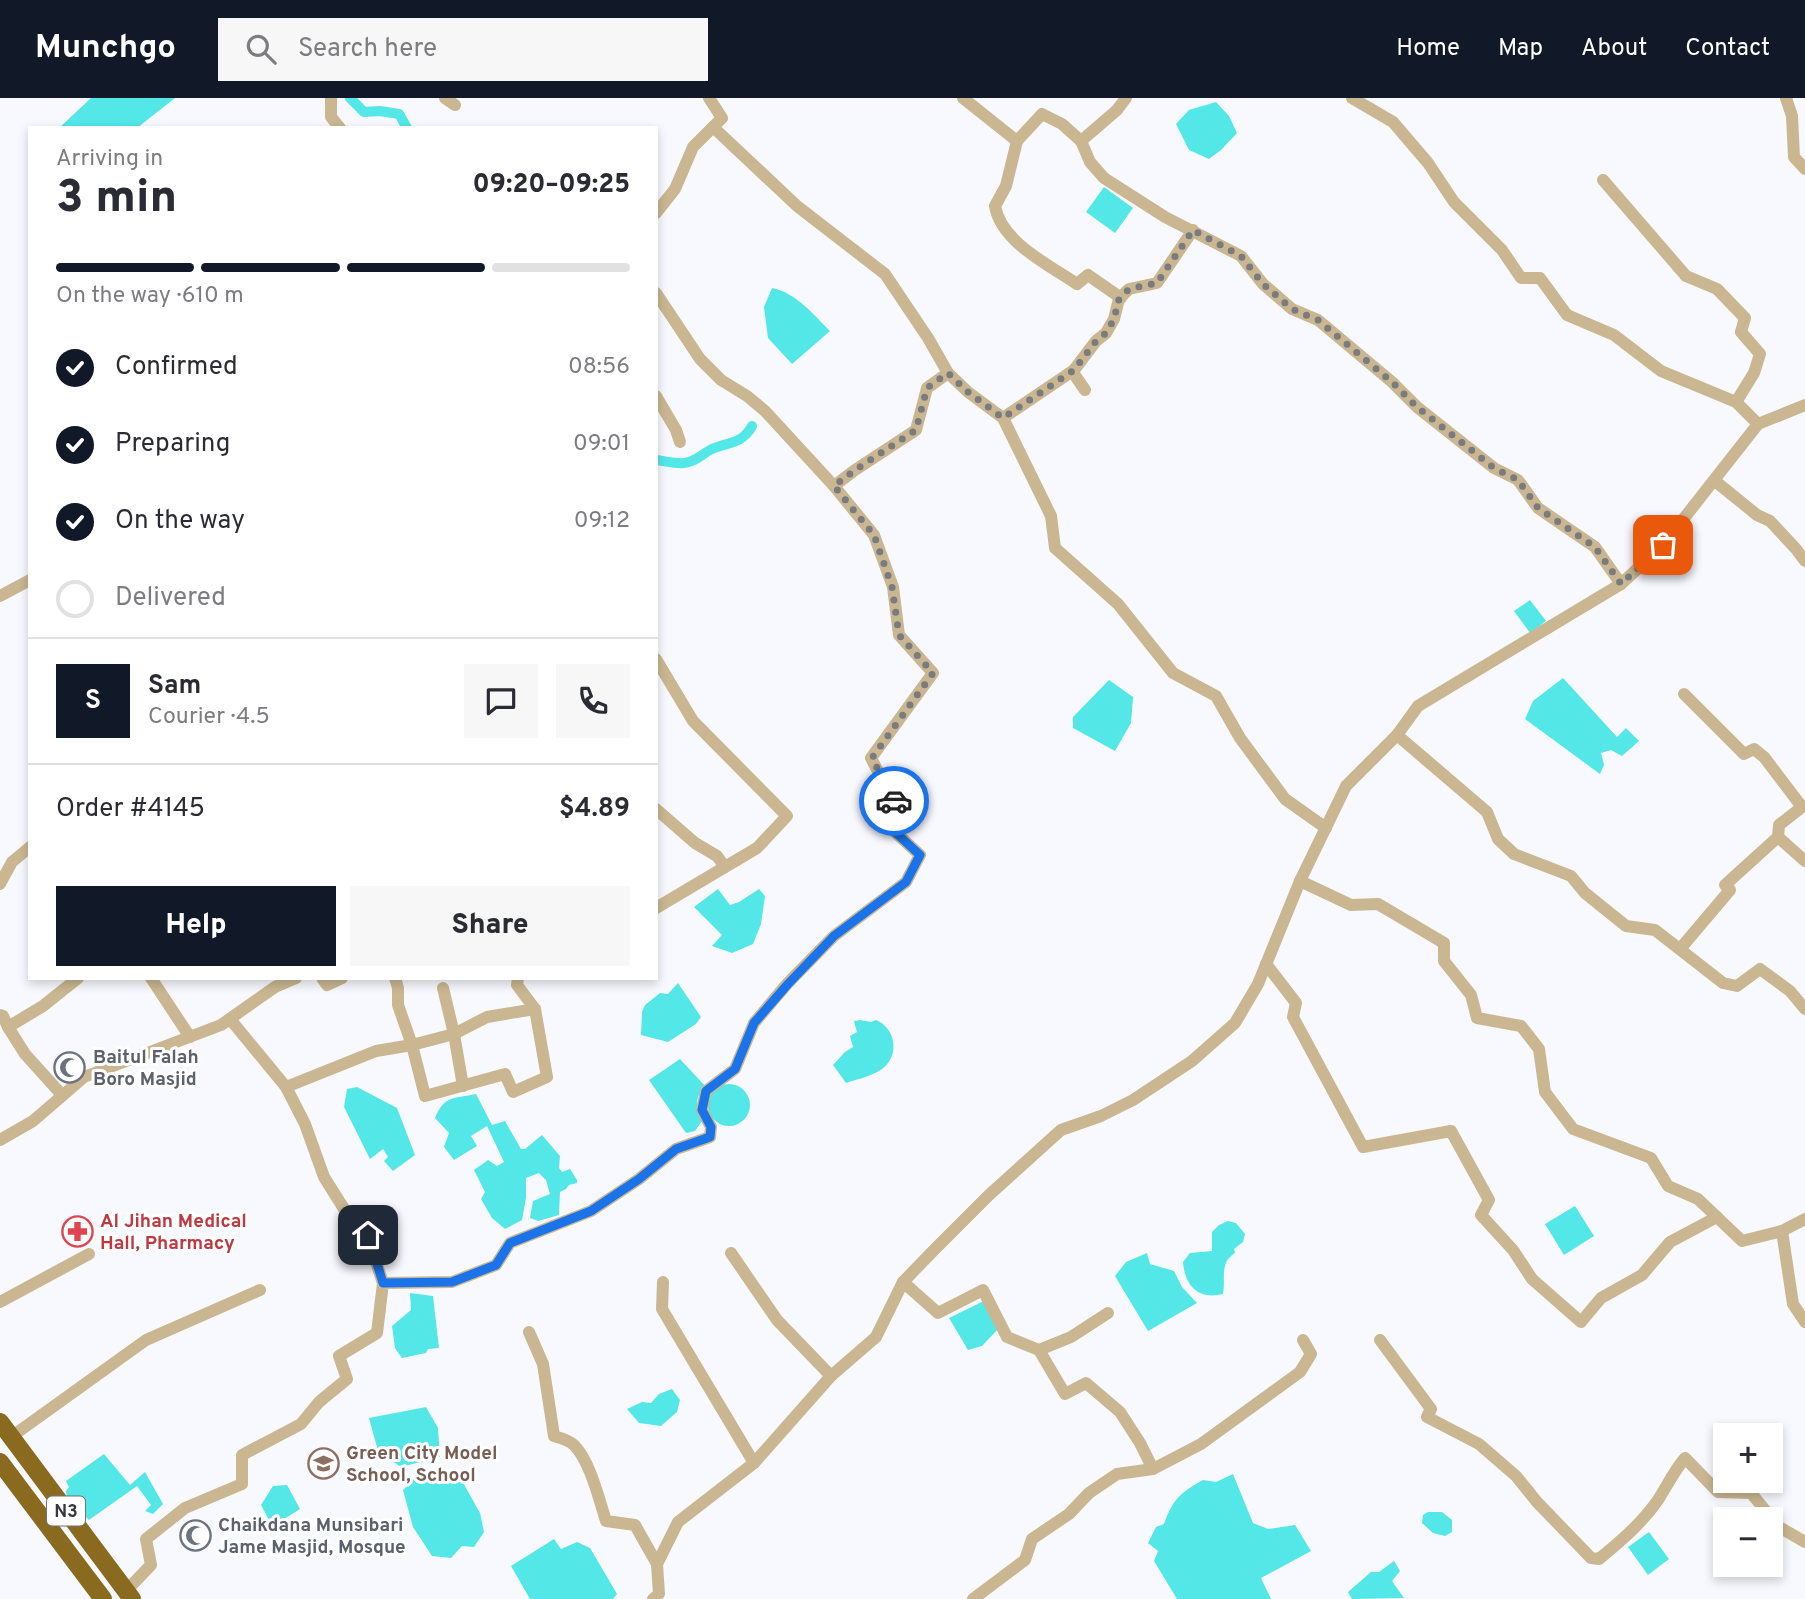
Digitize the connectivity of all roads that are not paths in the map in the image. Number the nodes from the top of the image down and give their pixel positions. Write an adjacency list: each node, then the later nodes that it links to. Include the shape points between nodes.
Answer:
1 (331, 98): 7 (street, via 331,117)
2 (709, 98): 8 (street, via 722,118)
3 (963, 98): 9 (street)
4 (1126, 98): 10 (street)
5 (1352, 98): 21 (street, via 1393,122 1429,163 1454,202 1502,250 1521,278 1540,278 1567,315 1614,335 1661,371)
6 (1786, 98): 11 (street, via 1792,116 1794,157)
7 (338, 126)
8 (713, 128): 13 (street, via 692,147 675,189); 18 (street, via 797,206 885,275)
9 (1017, 141): 10 (street, via 1042,114); 16 (street, via 1006,186 995,205 1001,225 1045,266 1077,284 1087,275)
10 (1081, 141): 14 (street, via 1104,178)
11 (1805, 169)
12 (1604, 180): 21 (street, via 1686,276 1717,289 1745,318 1741,332 1760,354)
13 (658, 210)
14 (1193, 230): 16 (street, via 1157,283 1129,289); 30 (street, via 1241,256 1263,284 1292,309 1318,320 1417,407 1494,468 1518,480 1538,508 1595,547)
15 (658, 296): 27 (street, via 700,359 765,411)
16 (1121, 298): 17 (street, via 1106,333)
17 (1074, 370): 19 (street); 23 (street)
18 (948, 373): 23 (street); 27 (street, via 927,388 916,430)
19 (1085, 390)
20 (658, 399): 25 (street)
21 (1736, 402): 24 (street)
22 (1805, 405): 24 (street)
23 (1003, 418): 36 (street, via 1051,516 1055,548 1118,604 1173,673 1216,696 1285,799)
24 (1758, 424): 26 (street)
25 (680, 442)
26 (1715, 481): 28 (street, via 1770,521); 30 (street, via 1663,545)
27 (834, 486): 73 (street, via 874,535 892,587 899,635 933,673 872,758 898,810 895,832 920,855 906,882 834,936 754,1023 735,1069 706,1091 702,1110 711,1127 710,1137 676,1149 591,1211 510,1243 496,1265 452,1282)
28 (1805, 561)
29 (28, 581): 31 (street)
30 (1621, 584): 34 (street, via 1418,706)
31 (0, 596)
32 (658, 662): 40 (street, via 692,721 787,816 757,848)
33 (1684, 694): 37 (street, via 1744,754 1754,748 1764,757 1802,807 1779,825)
34 (1397, 735): 36 (street, via 1346,786); 44 (street, via 1487,812 1498,839 1514,854 1572,876 1585,893 1626,926 1655,930)
35 (658, 811): 40 (street, via 717,856)
36 (1326, 828): 41 (street)
37 (1778, 836): 39 (street); 44 (street, via 1725,885 1730,890)
38 (28, 849): 42 (street, via 12,862)
39 (1805, 861)
40 (724, 867): 43 (street)
41 (1300, 881): 45 (street); 66 (street, via 1351,905 1378,904 1444,943 1444,961 1471,995 1477,1018 1521,1026 1539,1049 1545,1091 1573,1129 1651,1158 1668,1186 1699,1199)
42 (0, 884)
43 (658, 907)
44 (1680, 949): 55 (street, via 1723,983 1737,986 1760,969)
45 (1266, 964): 66 (street, via 1296,1003 1293,1017 1363,1147 1451,1131 1489,1200 1481,1215 1532,1279 1581,1322 1601,1298 1642,1275 1670,1242); 72 (street, via 1236,1023 1192,1062 1133,1100 1061,1130)
46 (76, 980): 58 (street)
47 (152, 980): 60 (street)
48 (291, 980): 57 (street)
49 (323, 980): 50 (street, via 327,985)
50 (338, 980)
51 (396, 980): 61 (street, via 398,1005)
52 (518, 980): 54 (street)
53 (443, 988): 59 (street)
54 (535, 1009): 59 (street, via 487,1017); 62 (street, via 547,1077 513,1092 505,1074)
55 (1805, 1009)
56 (0, 1015): 58 (street)
57 (230, 1019): 60 (street); 63 (street)
58 (8, 1027): 64 (street)
59 (454, 1034): 61 (street); 62 (street)
60 (190, 1037): 64 (street, via 84,1077)
61 (412, 1045): 62 (street, via 425,1096); 63 (street, via 376,1051)
62 (463, 1086)
63 (286, 1087): 73 (street, via 352,1232 368,1235)
64 (62, 1095): 65 (street, via 33,1121)
65 (0, 1140)
66 (1717, 1217): 68 (street, via 1742,1241)
67 (1805, 1219): 68 (street)
68 (1782, 1231): 77 (street, via 1793,1304)
69 (731, 1253): 82 (street, via 777,1320)
70 (89, 1254): 75 (street)
71 (663, 1282): 86 (street, via 662,1309)
72 (904, 1282): 81 (street, via 938,1313 983,1290 1007,1337); 82 (street, via 876,1337)
73 (383, 1283): 90 (street, via 377,1333 339,1356 347,1379 301,1424 243,1455 242,1484 185,1508 146,1539 151,1565)
74 (260, 1290): 84 (street, via 146,1340)
75 (0, 1302)
76 (1108, 1313): 81 (street, via 1071,1337)
77 (1805, 1322)
78 (529, 1332): 89 (street, via 542,1364 554,1436 572,1442 578,1450 606,1521 635,1525)
79 (1303, 1340): 87 (street, via 1311,1353 1300,1372 1201,1444)
80 (1380, 1340): 88 (street, via 1431,1409 1427,1417 1479,1444 1516,1476 1591,1558 1599,1559 1627,1537 1685,1458 1718,1492 1751,1493 1779,1527)
81 (1039, 1350): 87 (street, via 1065,1394 1086,1383 1120,1412)
82 (831, 1376): 86 (street)
83 (0, 1422): 84 (highway, N3)
84 (11, 1437): 90 (highway, N3)
85 (0, 1462): 91 (highway, N3)
86 (754, 1463): 89 (street, via 678,1522)
87 (1153, 1469): 93 (street, via 1117,1474 1089,1493 1069,1514 1032,1539 1025,1560)
88 (1805, 1542)
89 (657, 1564): 92 (street, via 659,1594)
90 (129, 1595)
91 (103, 1599)
92 (653, 1599)
93 (973, 1599)

